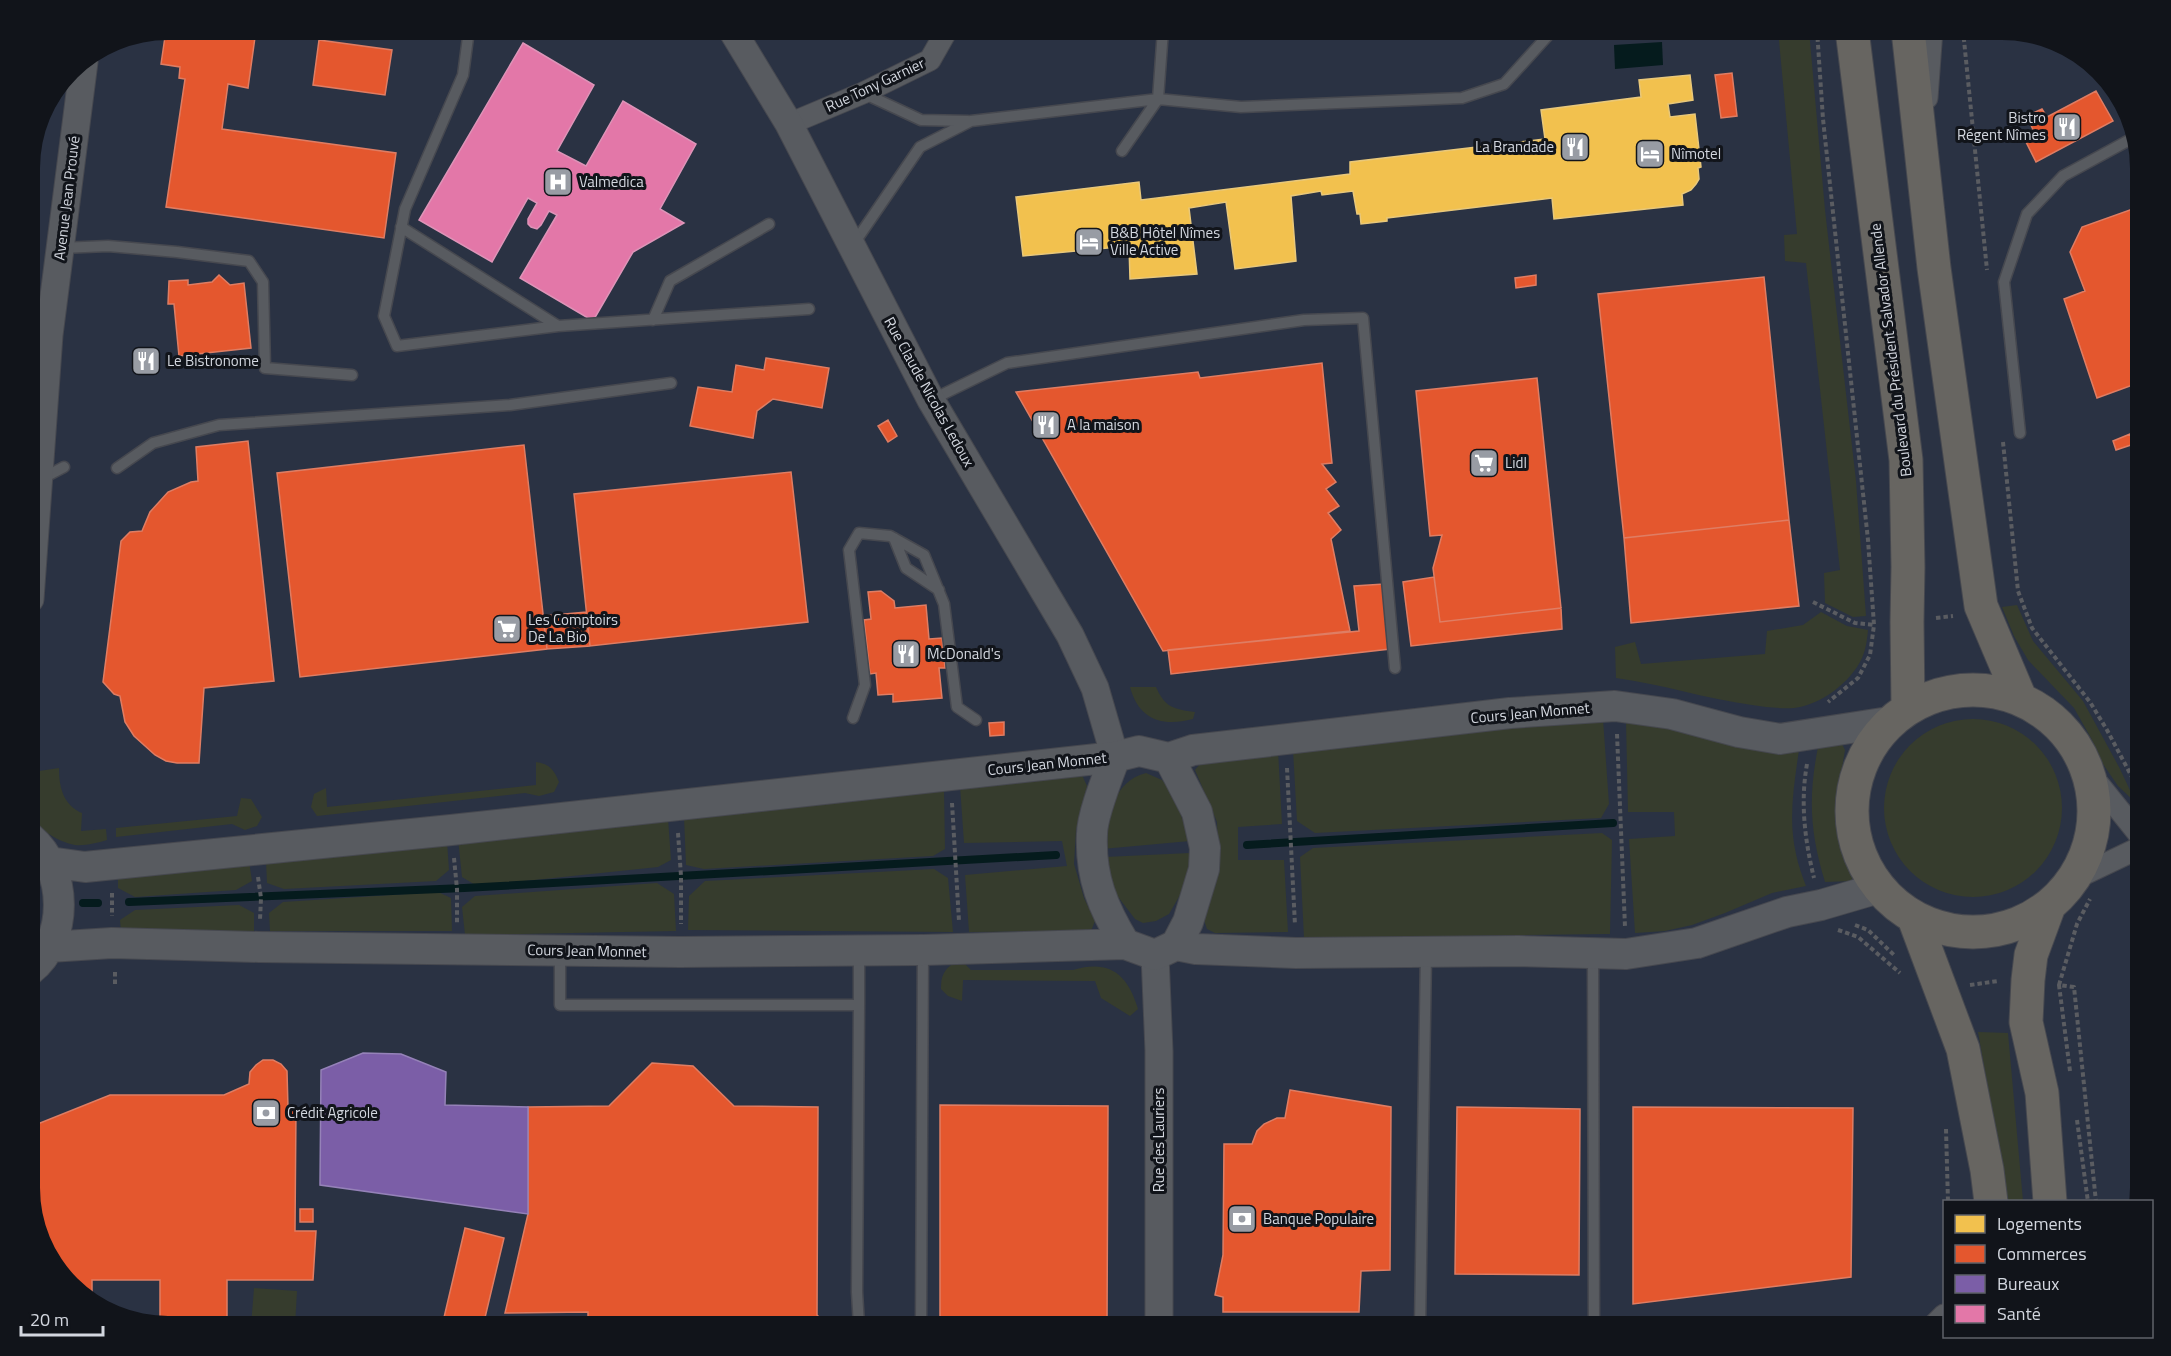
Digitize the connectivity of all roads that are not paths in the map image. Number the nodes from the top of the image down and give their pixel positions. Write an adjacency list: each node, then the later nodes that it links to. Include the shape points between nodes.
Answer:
1 (468, 40): 18 (lane, via 463,75 405,209)
2 (738, 40): 13 (street, Rue Claude Nicolas Ledoux)
3 (941, 40): 10 (street, Rue Tony Garnier, via 930,60)
4 (1162, 40): 11 (lane)
5 (1544, 40): 11 (lane, via 1504,84 1462,98 1241,107)
6 (1853, 40): 37 (main road, Boulevard du Président Salvador Allende, via 1906,460 1908,567)
7 (1909, 40): 16 (main road)
8 (1931, 40): 16 (street)
9 (83, 73): 20 (street, Avenue Jean Prouvé)
10 (863, 93): 12 (lane, via 921,120); 13 (street, Rue Tony Garnier)
11 (1158, 99): 12 (lane); 15 (lane)
12 (971, 121): 19 (lane, via 920,147)
13 (789, 124): 19 (street, Rue Claude Nicolas Ledoux)
14 (2127, 141): 29 (lane, via 2063,176 2027,214 2004,282)
15 (1122, 151)
16 (1922, 156): 36 (main road, via 1981,606)
17 (769, 224): 22 (lane, via 670,281)
18 (401, 227): 23 (lane); 23 (lane, via 384,316 397,346)
19 (851, 247): 28 (street, Rue Claude Nicolas Ledoux)
20 (60, 248): 24 (street, Avenue Jean Prouvé); 26 (lane, via 108,246 249,261 263,282 265,368)
21 (809, 309): 22 (lane)
22 (653, 320): 23 (lane)
23 (558, 326)
24 (42, 350): 25 (street, Avenue Jean Prouvé)
25 (41, 369)
26 (352, 375)
27 (671, 382): 31 (lane, via 510,405 219,425 153,443)
28 (931, 400): 35 (lane, via 1006,363 1304,320 1364,318); 40 (street, Rue Claude Nicolas Ledoux, via 1070,635 1095,688)
29 (2020, 433)
30 (64, 467): 32 (lane)
31 (117, 468)
32 (41, 479)
33 (894, 538): 34 (lane, via 906,568); 34 (lane, via 924,555); 38 (lane, via 859,533 849,550 865,685)
34 (939, 590): 39 (lane, via 957,707)
35 (1395, 668)
36 (2020, 698): 37 (main road, via 1982,689 1944,692); 42 (main road, via 2049,715 2073,740)
37 (1899, 715): 41 (main road, Cours Jean Monnet, via 1780,739 1672,714 1616,706 1510,712 1192,750); 47 (main road, via 1863,759 1851,804 1857,849)
38 (853, 718)
39 (976, 720)
40 (1115, 758): 41 (main road, Cours Jean Monnet, via 1139,751); 46 (main road, Cours Jean Monnet, via 93,866); 51 (main road, via 1092,832 1095,883)
41 (1169, 758): 55 (main road, via 1197,812 1205,848 1204,869 1188,922)
42 (2088, 771): 43 (street); 48 (main road, via 2094,822)
43 (2130, 823)
44 (41, 850): 46 (main road)
45 (2130, 855): 48 (street)
46 (50, 862): 52 (main road, via 58,890 58,919)
47 (1879, 888): 50 (main road); 58 (main road, via 1786,912 1697,943 1626,954)
48 (2082, 888): 49 (main road)
49 (2049, 906): 50 (main road, via 2006,928 1983,932 1959,932); 63 (main road, via 2031,955 2043,982 2026,1022 2042,1093)
50 (1914, 918): 61 (main road, via 1963,1049)
51 (1125, 944): 54 (main road, Cours Jean Monnet); 55 (main road)
52 (49, 947): 53 (main road, Cours Jean Monnet, via 112,944); 59 (main road)
53 (560, 950): 56 (main road, Cours Jean Monnet); 60 (lane, via 560,1005)
54 (923, 950): 56 (main road, Cours Jean Monnet); 65 (lane)
55 (1165, 950): 57 (main road); 66 (street, Rue des Lauriers, via 1159,1051)
56 (859, 951): 60 (lane)
57 (1426, 951): 58 (main road); 67 (lane)
58 (1593, 954): 68 (lane)
59 (41, 957)
60 (859, 1005): 64 (lane)
61 (1989, 1186): 62 (street)
62 (1978, 1200)
63 (2050, 1200)
64 (858, 1316)
65 (921, 1316)
66 (1159, 1316)
67 (1420, 1316)
68 (1594, 1316)

